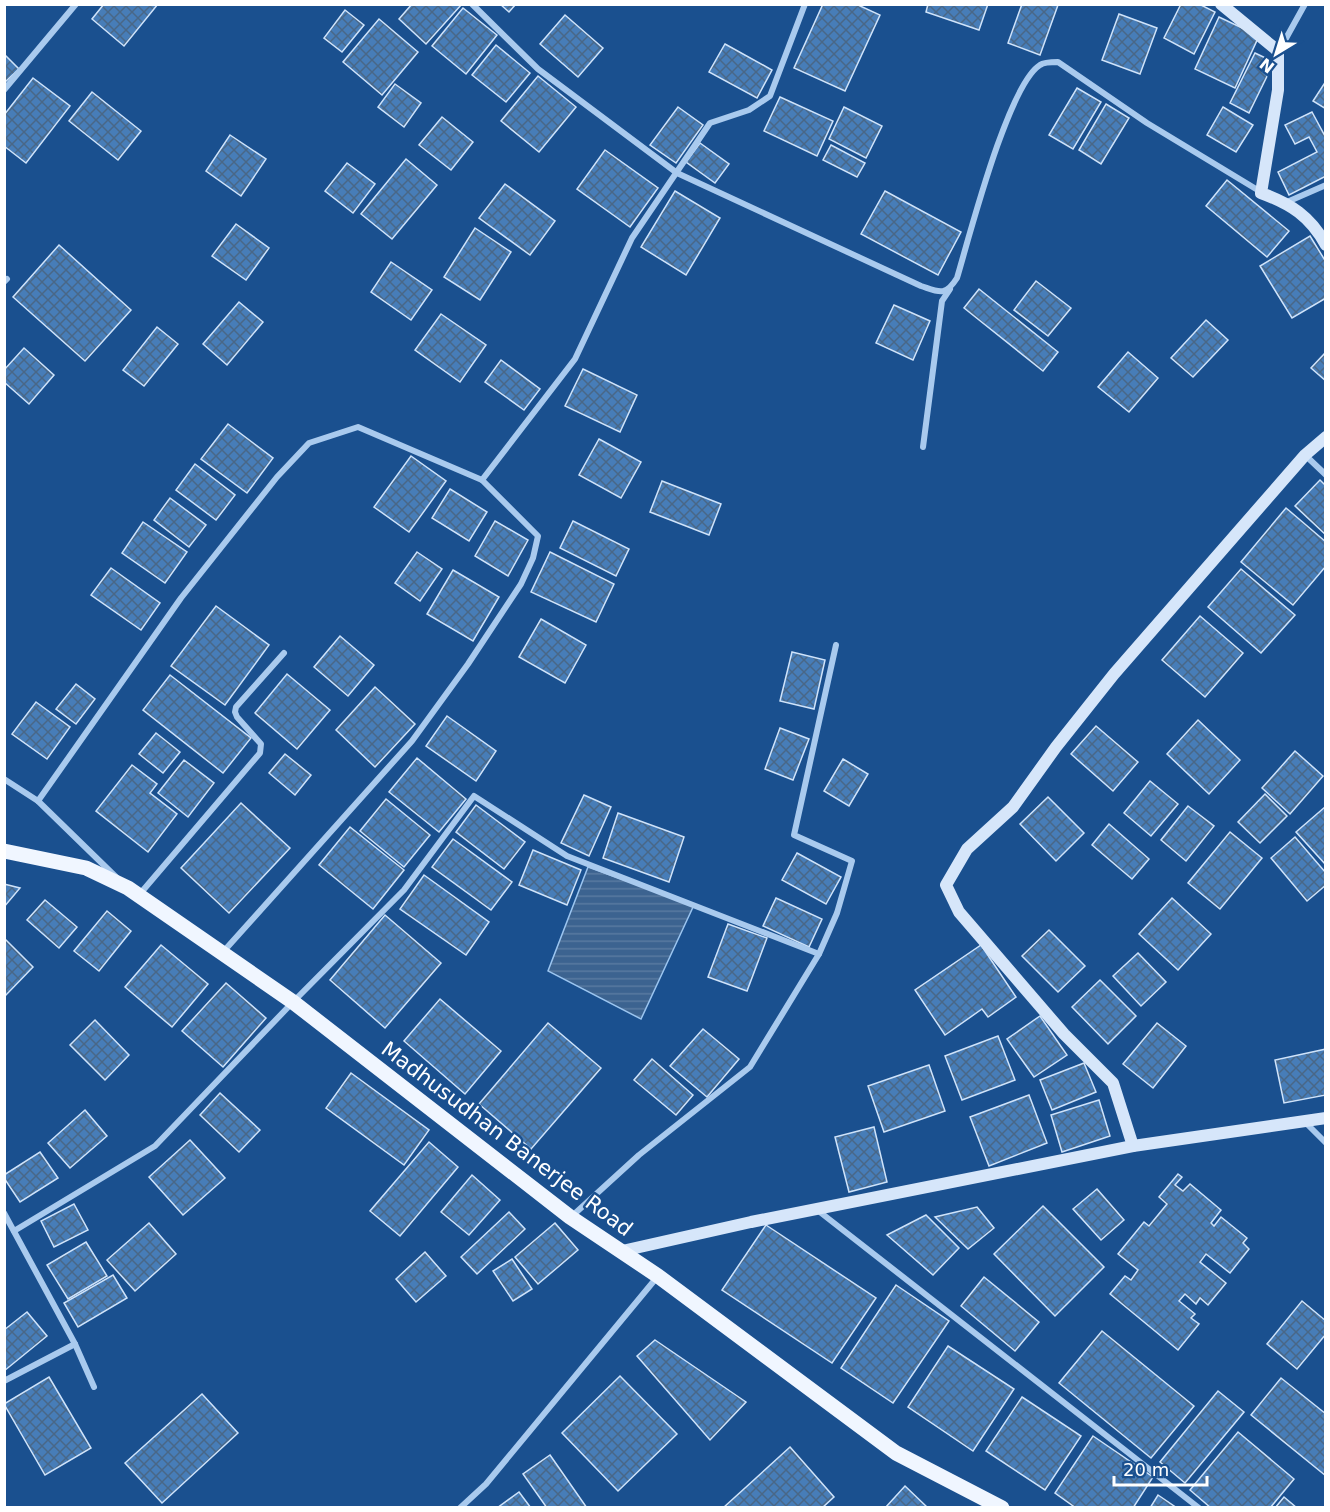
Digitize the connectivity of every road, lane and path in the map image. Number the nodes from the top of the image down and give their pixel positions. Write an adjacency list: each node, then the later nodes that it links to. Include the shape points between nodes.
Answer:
1 (76, 4): 7 (street)
2 (472, 4): 8 (street, via 538,69)
3 (805, 4): 8 (street, via 770,96 749,110 710,123)
4 (1221, 4): 6 (street)
5 (1305, 4): 6 (street)
6 (1278, 51): 10 (street, via 1278,90)
7 (4, 90)
8 (677, 173): 13 (street, via 921,286 941,292); 18 (street, via 632,238 576,358)
9 (1326, 184): 11 (street)
10 (1262, 193): 11 (street); 13 (street, via 1147,123 1058,62 1040,65 1023,85 1007,117 957,278)
11 (1287, 202): 12 (street, via 1317,228)
12 (1326, 245)
13 (950, 289): 15 (street, via 942,301)
14 (1326, 437): 16 (street)
15 (923, 447)
16 (1305, 455): 17 (street); 31 (street, via 1114,674 1013,807 967,849 946,885 958,912 1064,1034 1113,1083)
17 (1326, 475)
18 (482, 480): 22 (street, via 358,427 309,443 277,477 182,598); 25 (street, via 538,536 521,584 412,741)
19 (836, 645): 26 (street, via 794,836 852,861 837,913)
20 (284, 653): 24 (street, via 236,707 237,717 261,744 260,753)
21 (4, 779): 22 (street)
22 (38, 801): 24 (street)
23 (4, 851): 24 (main road, Madhusudhan Banerjee Road, via 86,868)
24 (133, 892): 25 (main road, Madhusudhan Banerjee Road)
25 (223, 952): 27 (main road, Madhusudhan Banerjee Road)
26 (819, 954): 27 (street, via 567,856 474,796 404,890); 34 (street, via 750,1067 639,1155)
27 (292, 1002): 34 (main road, Madhusudhan Banerjee Road); 35 (street, via 155,1146)
28 (1326, 1118): 29 (street)
29 (1304, 1121): 30 (street); 31 (street)
30 (1326, 1143)
31 (1133, 1146): 32 (street)
32 (815, 1209): 36 (street); 43 (street)
33 (4, 1213): 35 (street)
34 (570, 1217): 36 (main road, Madhusudhan Banerjee Road)
35 (14, 1231): 38 (street)
36 (622, 1251): 37 (main road, Madhusudhan Banerjee Road)
37 (658, 1276): 41 (main road, Madhusudhan Banerjee Road, via 896,1452); 42 (street, via 486,1484)
38 (75, 1344): 39 (street); 40 (street)
39 (4, 1380)
40 (94, 1387)
41 (1000, 1507)
42 (460, 1508)
43 (1199, 1508)

